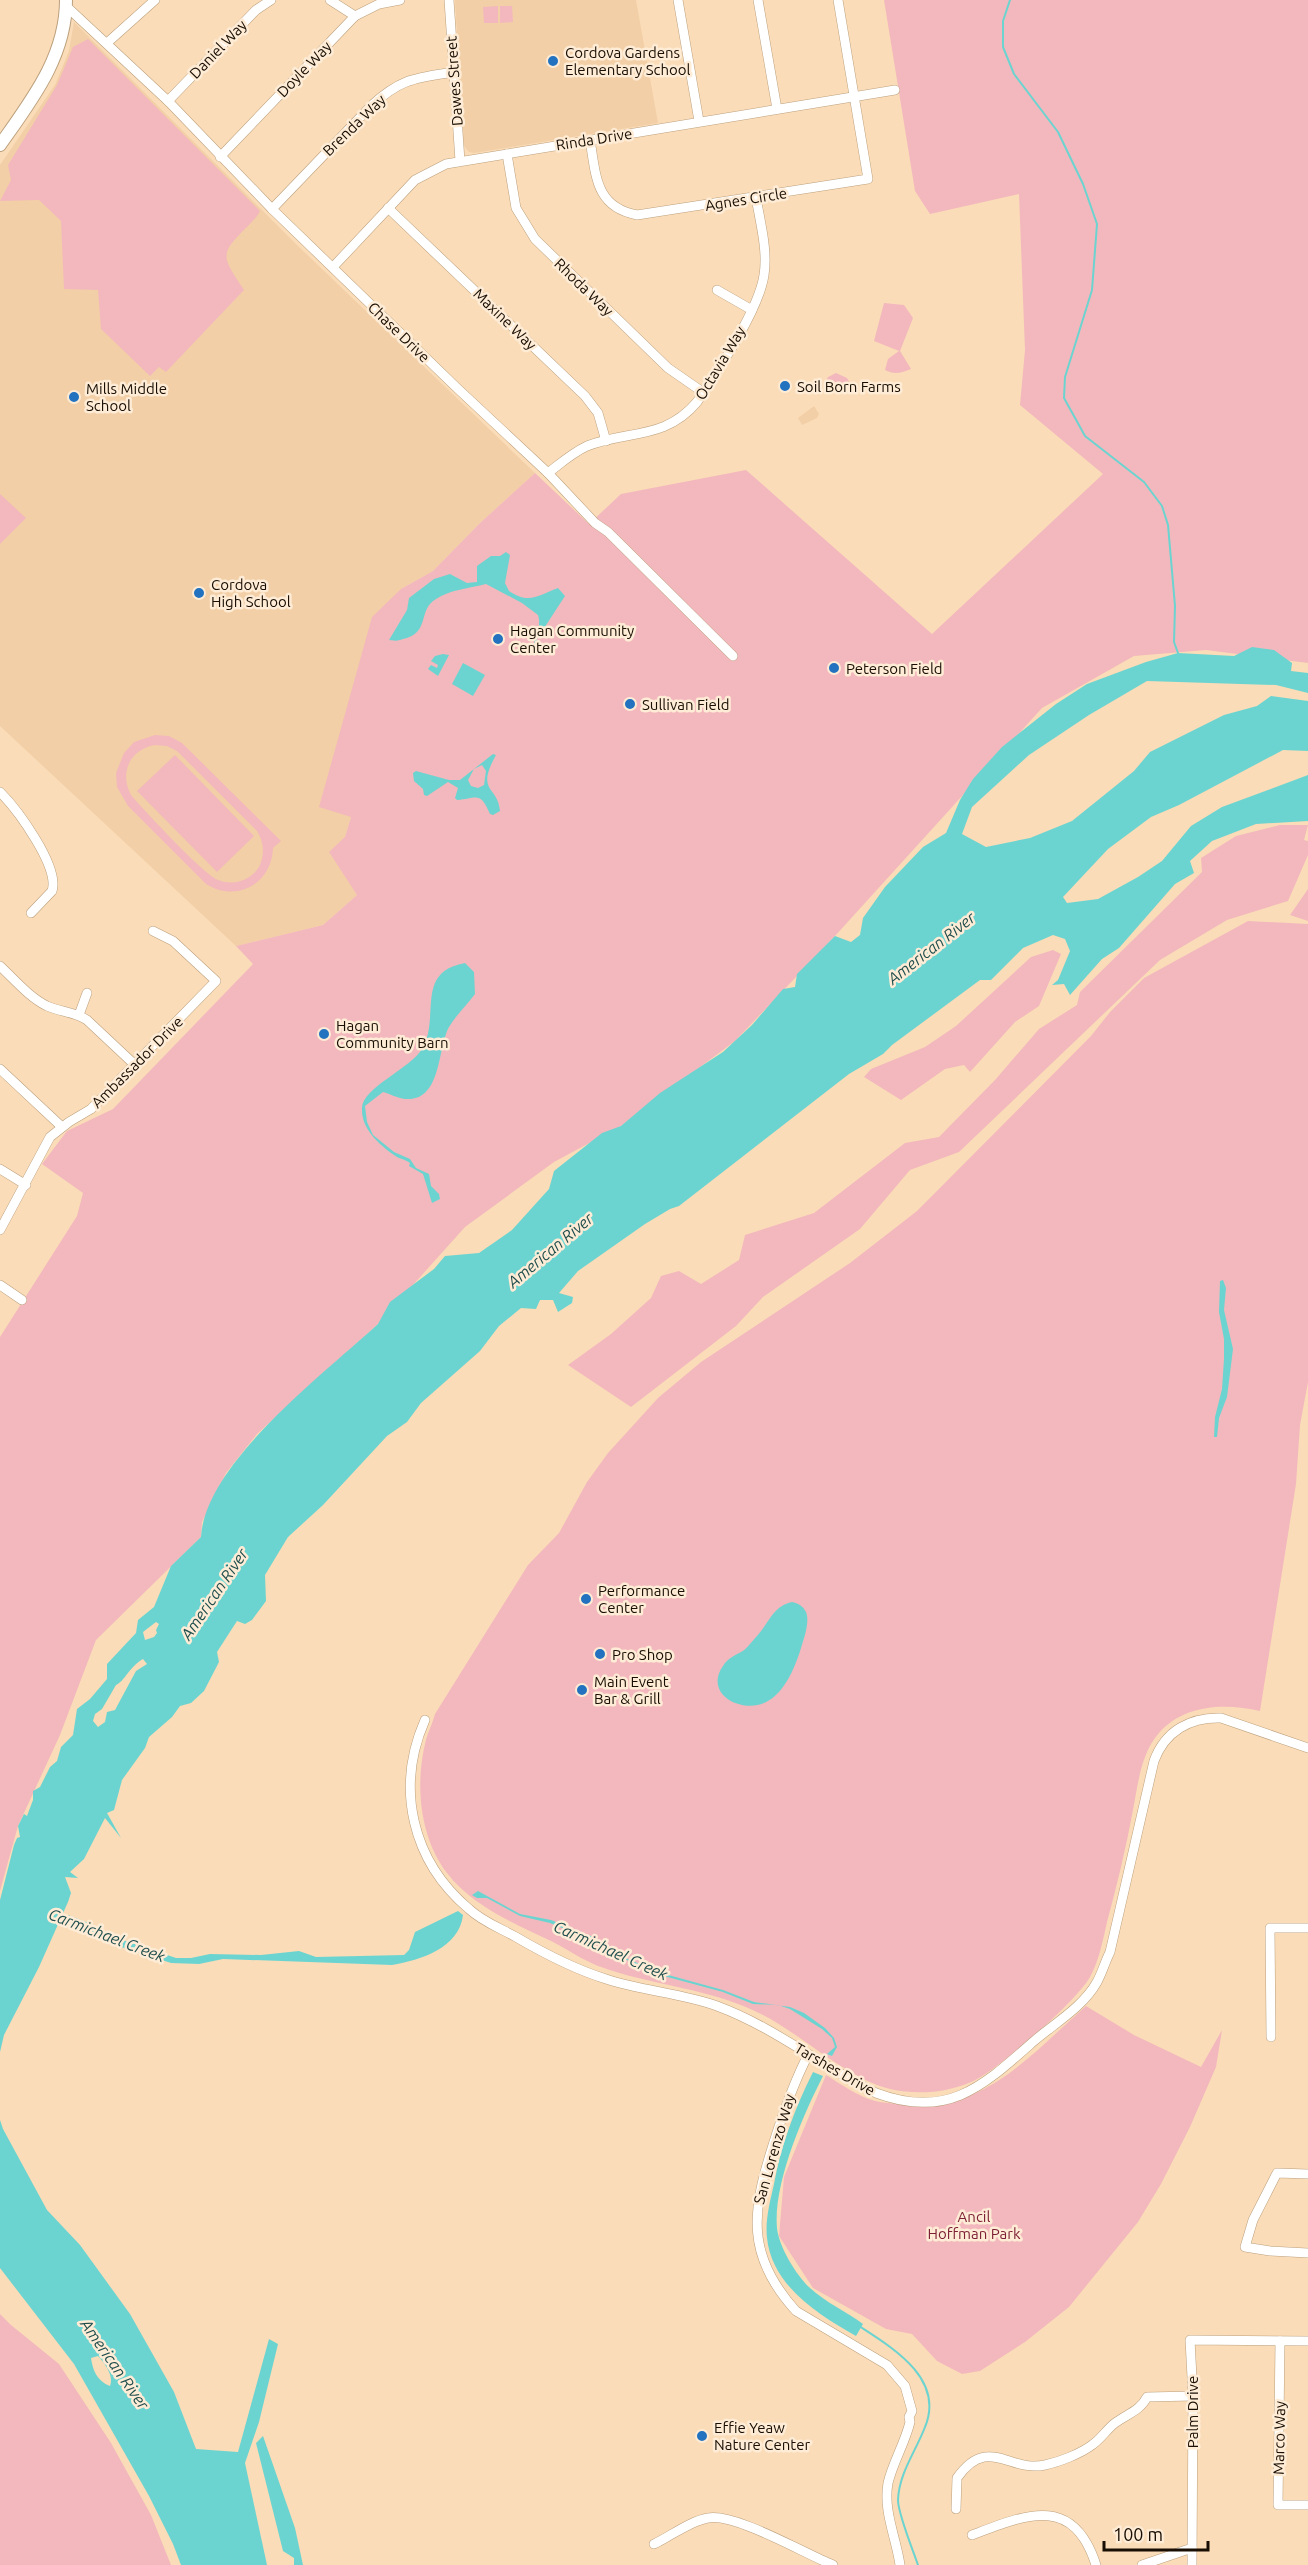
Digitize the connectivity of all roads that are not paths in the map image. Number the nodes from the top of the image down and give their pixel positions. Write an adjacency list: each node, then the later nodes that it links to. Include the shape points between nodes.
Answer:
1 (155, 0): 11 (street)
2 (271, 0): 15 (street, Daniel Way, via 256,10)
3 (330, 0): 10 (street)
4 (400, 0): 10 (street, Doyle Way, via 379,4)
5 (449, 0): 12 (street, Dawes Street)
6 (678, 0): 17 (street)
7 (758, 0): 16 (street)
8 (838, 0): 14 (street)
9 (66, 3): 11 (street, Chase Drive); 19 (main road, via 59,45 47,75)
10 (355, 16): 21 (street, Doyle Way)
11 (107, 43): 15 (street, Chase Drive)
12 (454, 72): 22 (street, Dawes Street); 25 (street, Brenda Way, via 423,75 387,93)
13 (895, 90): 14 (street, Rinda Drive)
14 (854, 96): 16 (street, Rinda Drive); 23 (street, Agnes Circle, via 868,179)
15 (168, 101): 21 (street, Chase Drive)
16 (777, 109): 17 (street, Rinda Drive)
17 (699, 121): 18 (street, Rinda Drive)
18 (590, 140): 20 (street, Rinda Drive); 23 (street, Agnes Circle, via 602,193 626,213 642,215)
19 (0, 145)
20 (507, 154): 22 (street, Rinda Drive); 29 (street, Rhoda Way, via 516,208 535,239 669,368)
21 (220, 157): 25 (street, Chase Drive)
22 (460, 161): 24 (street, Rinda Drive, via 425,173)
23 (756, 197): 28 (street, Octavia Way, via 765,260 761,291)
24 (388, 208): 26 (street, Rinda Drive); 30 (street, Maxine Way, via 585,396 598,413)
25 (272, 209): 26 (street, Chase Drive)
26 (333, 267): 31 (street, Chase Drive)
27 (717, 290): 28 (street)
28 (752, 310): 29 (street, Octavia Way)
29 (704, 393): 30 (street, Octavia Way, via 686,415 667,426)
30 (606, 441): 31 (street, Octavia Way, via 576,451)
31 (549, 473): 32 (street, Chase Drive)
32 (732, 656)
33 (0, 792): 34 (street, via 30,827 54,886)
34 (31, 913)
35 (153, 931): 39 (street, Ambassador Drive, via 173,941 216,981)
36 (0, 966): 38 (street, via 39,1002)
37 (87, 993): 38 (street)
38 (79, 1015): 39 (street)
39 (135, 1065): 41 (street, Ambassador Drive, via 91,1109)
40 (0, 1069): 41 (street)
41 (62, 1127): 43 (street, Ambassador Drive, via 46,1143)
42 (0, 1169): 43 (street)
43 (26, 1185): 44 (street, Ambassador Drive)
44 (0, 1230)
45 (0, 1285): 46 (street)
46 (22, 1300)
47 (424, 1720): 51 (street, Tarshes Drive, via 411,1763 414,1820 436,1872 470,1910 496,1928 581,1971 716,2006 766,2028)
48 (1308, 1748): 51 (street, Tarshes Drive, via 1221,1718 1198,1719 1168,1737 1154,1761 1110,1952 1097,1981 1078,2004 978,2088 933,2102 896,2100 866,2089)
49 (1308, 1928): 50 (street, via 1270,1928)
50 (1271, 2037)
51 (808, 2055): 63 (street, San Lorenzo Way, via 791,2088 762,2180 756,2212 761,2253 775,2284 796,2311 886,2365 905,2386 912,2411 887,2497)
52 (1308, 2174): 53 (street, via 1277,2174 1253,2220 1245,2247)
53 (1308, 2253)
54 (1308, 2341): 55 (street, Palm Drive)
55 (1280, 2342): 56 (street, Palm Drive, via 1190,2340); 57 (street, Marco Way, via 1278,2505)
56 (1193, 2396): 58 (street, via 1147,2397 1143,2406 1114,2424 1092,2445 1045,2465 1023,2466 995,2456 982,2457 957,2478); 61 (street, Palm Drive)
57 (1308, 2505)
58 (956, 2509)
59 (972, 2535): 64 (street, via 1021,2517 1051,2516 1078,2531)
60 (654, 2544): 62 (street, via 710,2517 761,2531)
61 (1192, 2548): 65 (street); 66 (street, Palm Drive)
62 (829, 2564)
63 (900, 2565)
64 (1096, 2565)
65 (1142, 2565)
66 (1192, 2565)

